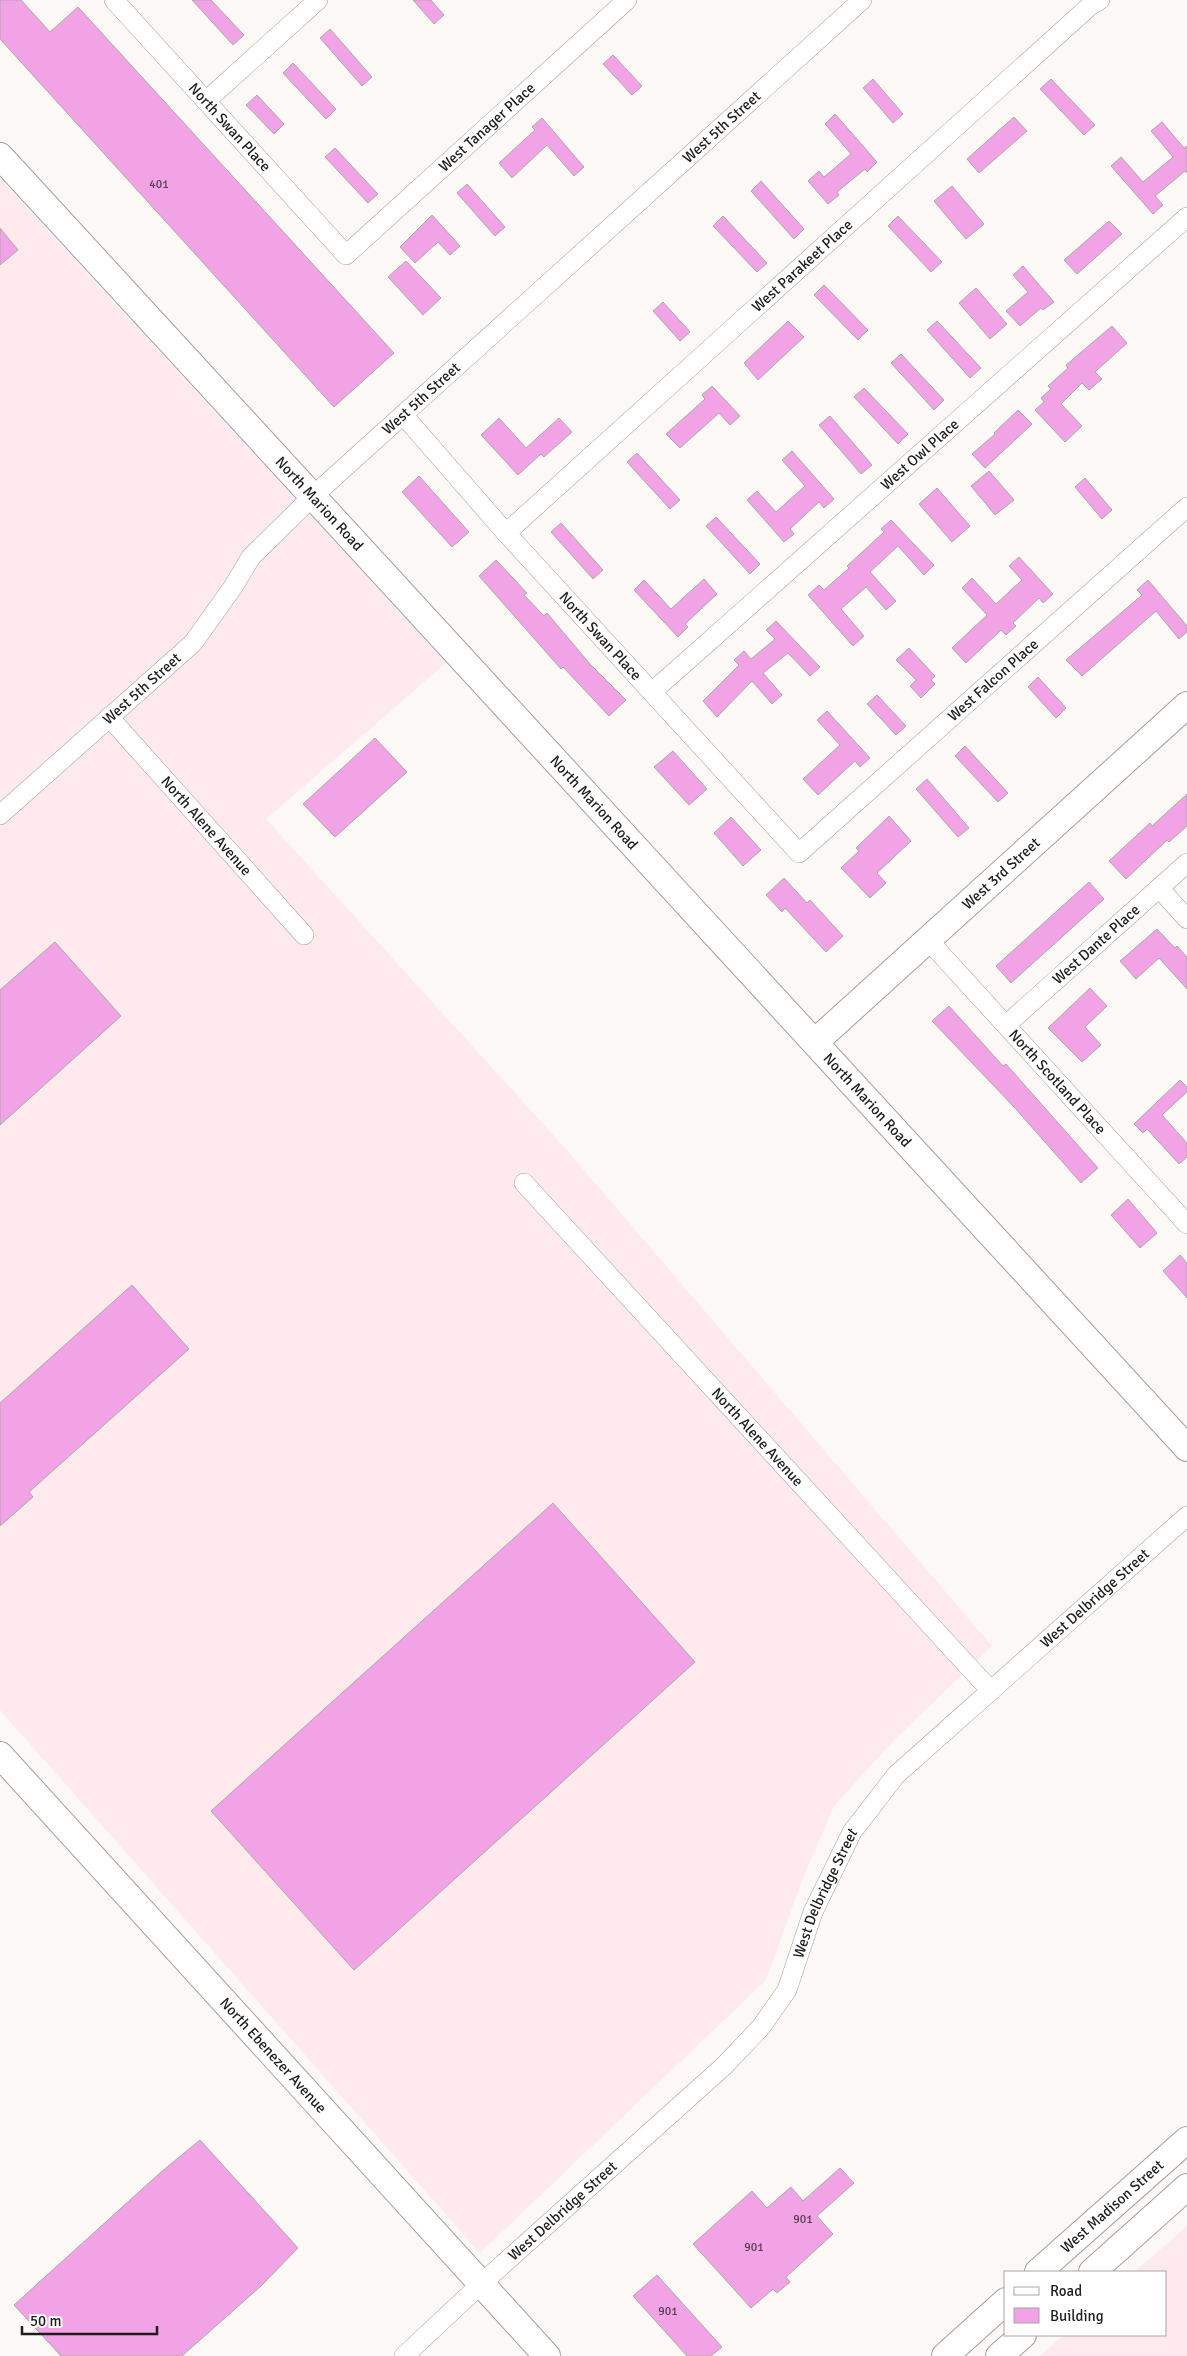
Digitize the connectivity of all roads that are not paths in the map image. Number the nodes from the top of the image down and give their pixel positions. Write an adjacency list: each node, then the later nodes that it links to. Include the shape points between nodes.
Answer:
1 (114, 0): 6 (street, North Swan Place)
2 (318, 0): 6 (street)
3 (628, 0): 9 (street, West Tanager Place)
4 (862, 0): 10 (street, West 5th Street)
5 (1100, 0): 13 (street, West Parakeet Place)
6 (208, 100): 9 (street, North Swan Place)
7 (0, 156): 11 (main road, North Marion Road)
8 (1187, 217): 14 (street, West Owl Place)
9 (346, 255)
10 (404, 416): 11 (street, West 5th Street); 13 (street, North Swan Place)
11 (312, 498): 16 (street, West 5th Street, via 251,557 193,642); 25 (main road, North Marion Road)
12 (1187, 507): 18 (street, West Falcon Place)
13 (506, 532): 14 (street, North Swan Place)
14 (652, 692): 18 (street, North Swan Place)
15 (1187, 705): 23 (main road, West 3rd Street)
16 (109, 717): 17 (street, West 5th Street); 22 (street, North Alene Avenue)
17 (0, 815)
18 (799, 853)
19 (1187, 863): 20 (street, West Dante Place)
20 (1159, 888): 21 (street); 24 (street, West Dante Place)
21 (1187, 919)
22 (304, 935)
23 (928, 940): 24 (street, North Scotland Place); 25 (main road, West 3rd Street)
24 (1006, 1025): 27 (street, North Scotland Place)
25 (815, 1042): 28 (main road, North Marion Road)
26 (524, 1183): 30 (street, North Alene Avenue)
27 (1187, 1224)
28 (1187, 1448)
29 (1187, 1516): 30 (street, West Delbridge Street)
30 (991, 1691): 36 (street, West Delbridge Street, via 896,1775 852,1832 813,1912 787,1990 761,2027 724,2066)
31 (0, 1754): 36 (main road, North Ebenezer Avenue)
32 (1187, 2140): 34 (main road, West Madison Street)
33 (1187, 2187): 35 (main road)
34 (1039, 2271)
35 (1093, 2271)
36 (481, 2284): 39 (street, West Delbridge Street); 40 (main road, North Ebenezer Avenue)
37 (1004, 2303): 41 (main road)
38 (1022, 2336): 42 (main road)
39 (404, 2356)
40 (547, 2356)
41 (945, 2356)
42 (999, 2356)

